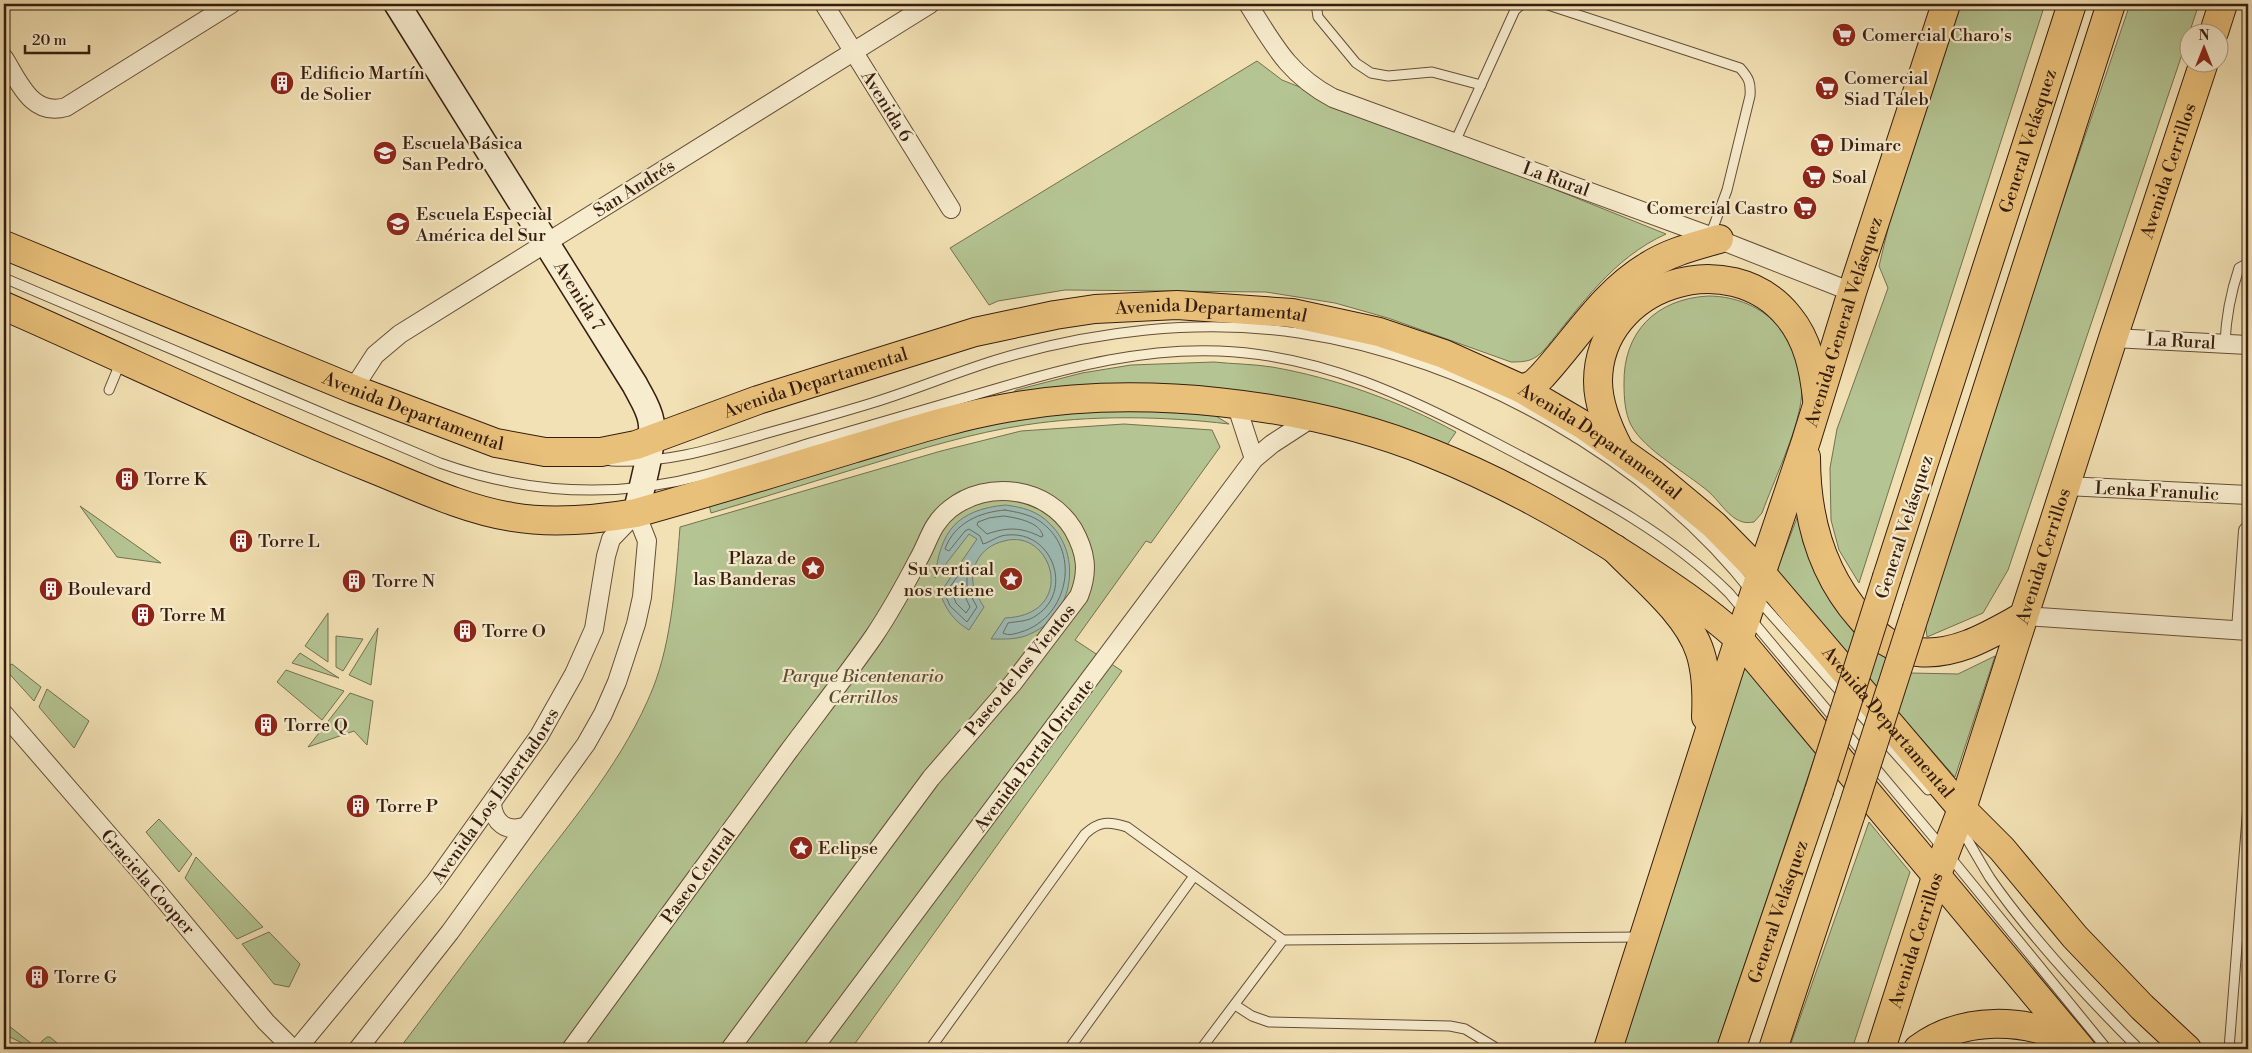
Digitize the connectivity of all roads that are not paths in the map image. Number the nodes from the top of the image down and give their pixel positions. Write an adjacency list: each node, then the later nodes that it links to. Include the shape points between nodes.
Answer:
1 (231, 4): 15 (street, via 66,107 43,108 28,96)
2 (397, 4): 21 (street, Avenida 7)
3 (824, 4): 14 (street, Avenida 6)
4 (930, 4): 14 (street, San Andrés)
5 (1248, 4): 18 (street, La Rural, via 1293,71 1318,90)
6 (1316, 4): 17 (lane, via 1318,16 1356,63 1370,73 1388,76 1432,72)
7 (1522, 4): 17 (lane, via 1515,10)
8 (1545, 4): 20 (lane, via 1740,68 1749,78 1750,96)
9 (1946, 4): 25 (main road, Avenida General Velásquez)
10 (2072, 4): 76 (main road, General Velásquez, bridge, via 1819,791)
11 (2111, 4): 77 (main road, General Velásquez, bridge)
12 (2223, 4): 13 (main road)
13 (2217, 22)
14 (853, 52): 19 (street, Avenida 6); 21 (street, San Andrés)
15 (4, 58)
16 (2201, 72): 27 (main road, Avenida Cerrillos)
17 (1482, 85): 18 (lane)
18 (1455, 142): 20 (street, La Rural)
19 (951, 209)
20 (1715, 237): 25 (street, La Rural); 32 (main road, via 1669,255 1634,275 1606,299 1542,376)
21 (546, 243): 31 (street, San Andrés, via 386,344 366,367); 40 (street, Avenida 7, via 635,385 651,419)
22 (4, 245): 31 (main road, Avenida Departamental)
23 (2248, 264): 28 (lane, via 2239,268 2235,280 2226,319)
24 (4, 278): 44 (lane, via 464,472 514,484 572,491)
25 (1852, 292): 35 (main road, Avenida General Velásquez)
26 (4, 306): 30 (main road, Avenida Departamental)
27 (2113, 338): 28 (street, La Rural); 43 (main road, Avenida Cerrillos)
28 (2225, 343): 29 (street, La Rural)
29 (2248, 344)
30 (122, 358): 33 (lane); 46 (main road, Avenida Departamental, via 316,446 480,510 547,521)
31 (353, 389): 40 (main road, Avenida Departamental, via 496,443 545,452 601,452 636,445)
32 (1522, 389): 40 (main road, Avenida Departamental, via 1484,370 1413,343 1322,318 1221,306 1134,306 1056,315 975,332 758,400); 41 (main road, Avenida Departamental, via 1586,426)
33 (109, 390)
34 (1236, 404): 36 (main road, Avenida Departamental); 37 (main road, Avenida Departamental, via 1128,398 1045,402 969,415); 42 (street)
35 (1818, 405): 38 (main road, Avenida General Velásquez); 41 (main road, via 1808,351 1799,331 1781,308 1762,293 1741,283 1716,278 1685,280 1655,292 1635,306 1615,329 1606,347 1599,372 1599,391 1603,414)
36 (1312, 418): 42 (street, Avenida Portal Oriente); 48 (main road, Avenida Departamental, via 1429,452 1535,502 1588,530)
37 (898, 435): 39 (lane); 46 (main road, Avenida Departamental)
38 (1806, 441): 49 (main road, Avenida General Velásquez); 50 (main road, via 1810,510 1826,566 1842,594 1874,633 1897,648 1920,653 1939,652 1965,645)
39 (809, 444): 44 (lane, via 705,475); 49 (lane, via 1104,359 1180,351 1220,351 1283,359 1354,378 1404,396 1462,424 1618,509 1685,552 1729,593)
40 (648, 451): 44 (street, Avenida Los Libertadores); 49 (lane, via 702,452 873,402 995,360 1081,340 1191,327 1297,333 1359,345 1434,369 1493,393 1552,424 1643,484 1672,508 1735,570)
41 (1620, 451): 49 (main road, Avenida Departamental, via 1687,501 1740,550)
42 (1254, 459): 70 (street, Avenida Portal Oriente)
43 (2066, 486): 45 (street, Lenka Franulic); 50 (main road, Avenida Cerrillos)
44 (642, 487): 46 (street, Avenida Los Libertadores)
45 (2248, 496)
46 (636, 513): 55 (street, Avenida Los Libertadores, via 611,540 594,629 574,674 539,736); 58 (street, via 647,541 642,597 628,652 603,714 586,744)
47 (2248, 531): 51 (street)
48 (1615, 549): 49 (main road, Avenida Departamental, via 1707,612); 54 (main road, via 1669,604 1700,650 1706,693)
49 (1751, 606): 54 (main road, Avenida General Velásquez); 57 (main road, Avenida Departamental); 59 (lane); 61 (main road, Avenida Departamental)
50 (2024, 616): 51 (street); 57 (main road, Avenida Cerrillos)
51 (2244, 631)
52 (825, 702): 68 (street, Paseo Central); 69 (street, Paseo de los Vientos, via 875,635 920,557 927,537 949,509 981,493 1019,492 1056,510 1070,525 1083,552 1085,566 1086,580 1079,596 1013,683 931,778)
53 (4, 714): 65 (street, Graciela Cooper, via 266,1022)
54 (1704, 749): 62 (main road, Avenida General Velásquez)
55 (492, 804): 58 (street, via 493,814 504,827 514,830); 66 (street, Avenida Los Libertadores, via 435,882)
56 (2248, 805): 84 (lane)
57 (1951, 811): 59 (main road, Avenida Cerrillos); 82 (lane, via 1990,878 2037,938); 83 (main road, Avenida Departamental, via 2002,849 2098,962)
58 (524, 827): 67 (street, via 450,932)
59 (1946, 852): 61 (main road, Avenida Cerrillos); 81 (lane)
60 (1194, 876): 63 (lane); 71 (lane, via 1127,827 1116,823 1094,826 1085,834); 72 (lane)
61 (1936, 877): 78 (main road, Avenida Cerrillos); 80 (main road, Avenida Departamental)
62 (1644, 937): 63 (lane); 75 (main road, Avenida General Velásquez)
63 (1283, 940): 64 (lane)
64 (1234, 1005): 73 (lane); 74 (lane, via 1269,1022 1450,1026 1465,1029)
65 (293, 1049)
66 (297, 1049)
67 (358, 1049)
68 (571, 1049)
69 (730, 1049)
70 (813, 1049)
71 (930, 1049)
72 (1069, 1049)
73 (1201, 1049)
74 (1498, 1049)
75 (1608, 1049)
76 (1731, 1049)
77 (1773, 1049)
78 (1882, 1049)
79 (1918, 1049): 80 (main road, via 1957,1030 1993,1024 2029,1026 2047,1031)
80 (2081, 1049)
81 (2107, 1049)
82 (2139, 1049)
83 (2187, 1049)
84 (2229, 1049)

